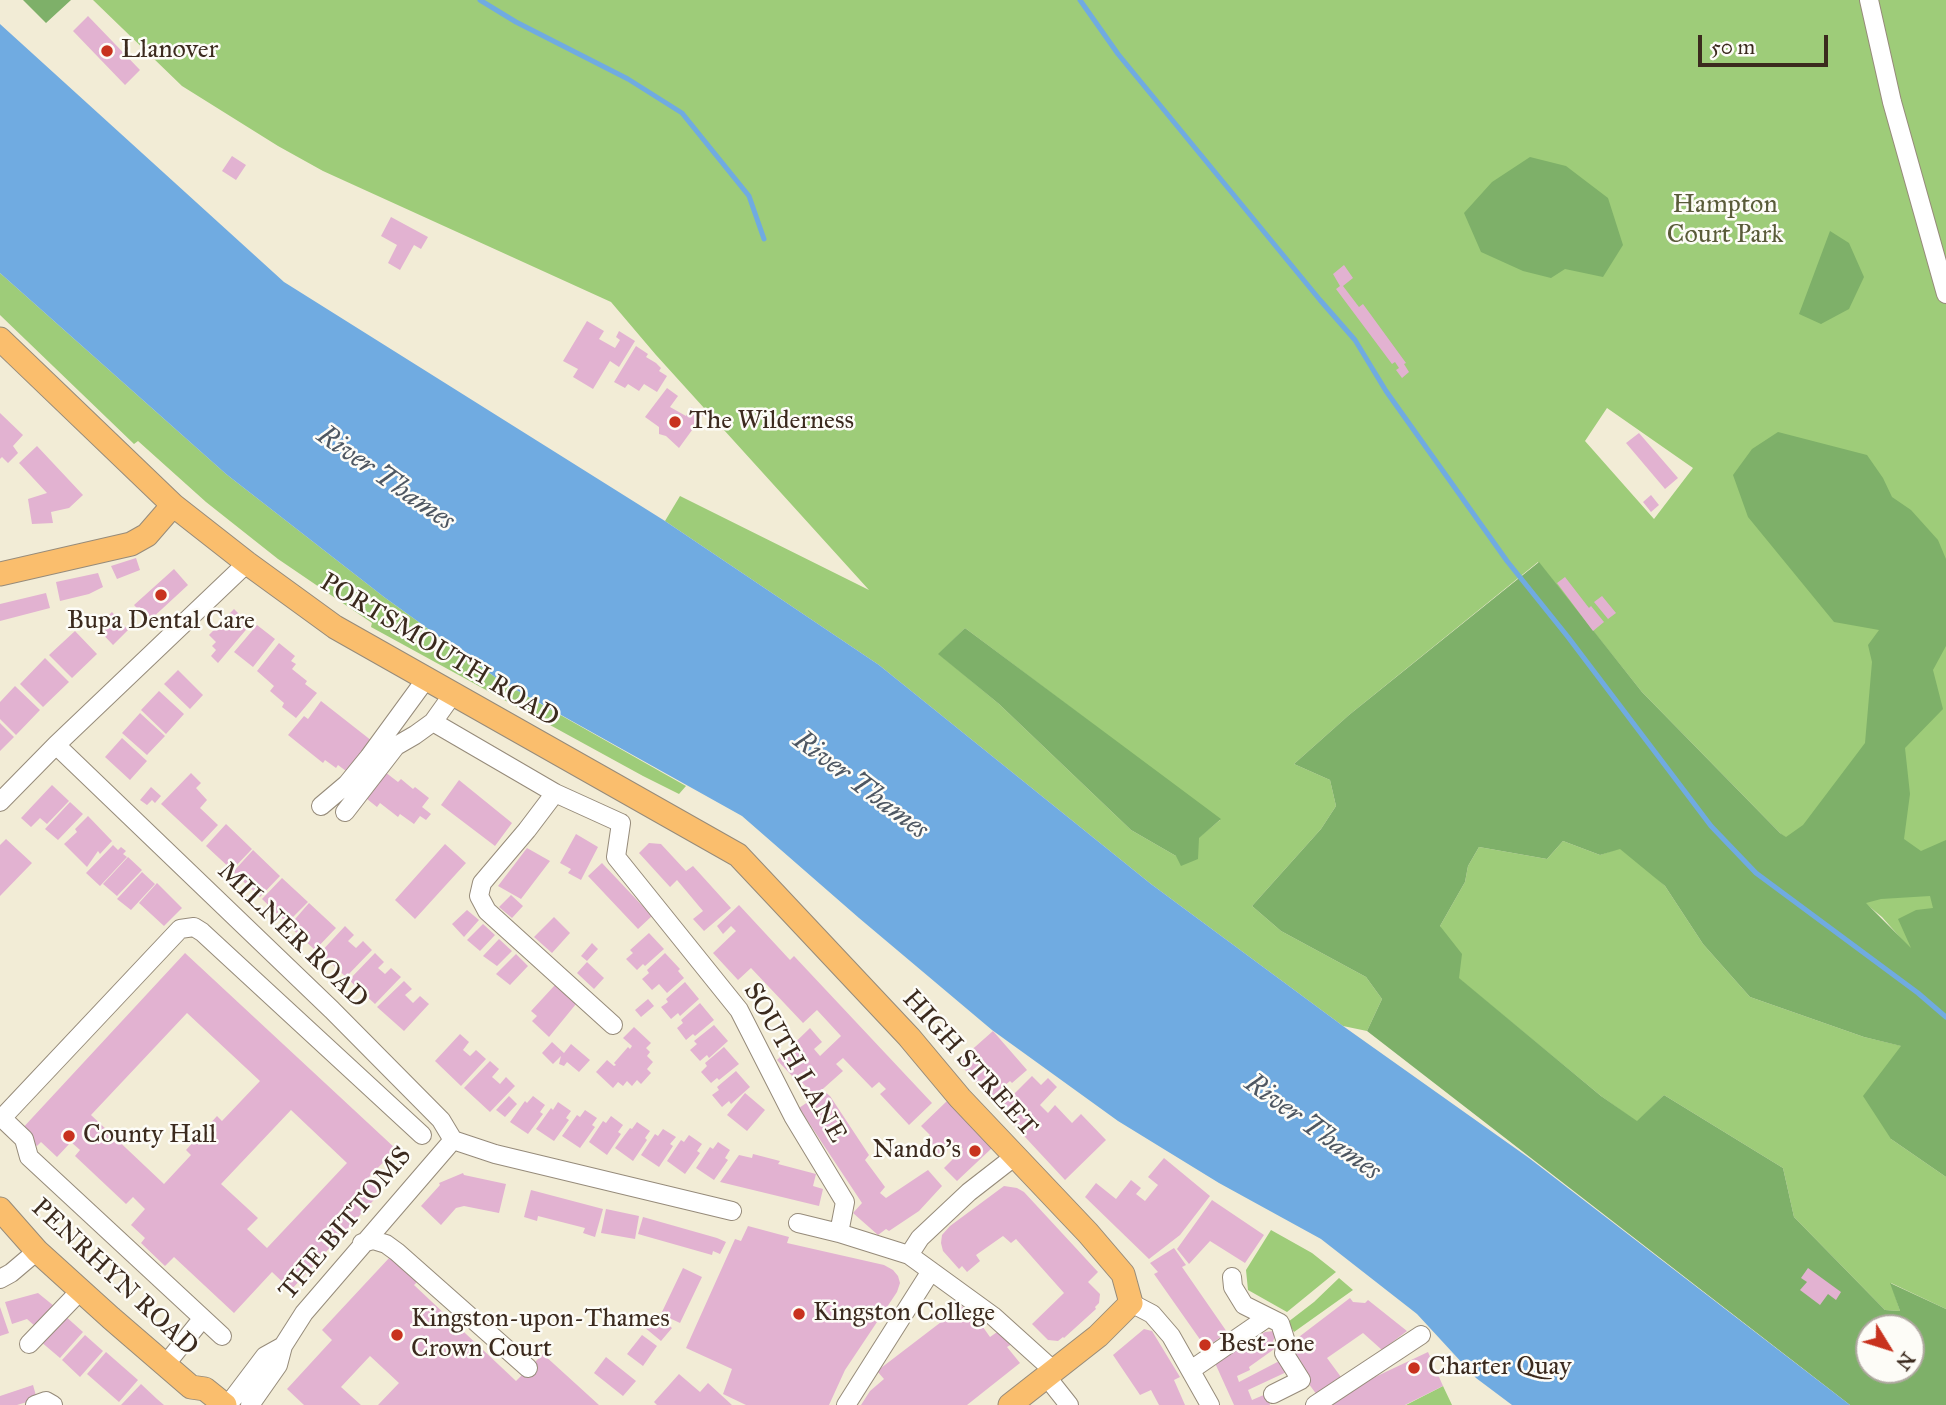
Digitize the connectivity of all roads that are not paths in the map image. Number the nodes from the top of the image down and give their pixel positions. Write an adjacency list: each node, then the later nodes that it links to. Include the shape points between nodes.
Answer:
1 (1869, 0): 2 (street, via 1892,102)
2 (1946, 294)
3 (1, 342): 4 (main road, PORTSMOUTH ROAD)
4 (173, 505): 5 (main road, PORTSMOUTH ROAD); 6 (main road, via 147,535 131,544)
5 (247, 563): 7 (main road, PORTSMOUTH ROAD, via 335,627); 10 (street)
6 (0, 574)
7 (426, 679): 8 (main road, PORTSMOUTH ROAD); 14 (street, via 369,757)
8 (453, 694): 9 (street); 12 (main road, PORTSMOUTH ROAD)
9 (433, 722): 11 (street); 15 (street, via 396,746)
10 (56, 745): 13 (street); 19 (street, MILNER ROAD, via 332,1010 441,1120)
11 (555, 793): 16 (street); 17 (street, via 482,883 479,896 487,911)
12 (640, 801): 16 (street); 20 (main road, HIGH STREET, via 738,855)
13 (0, 802)
14 (321, 806)
15 (345, 812)
16 (621, 823): 24 (street, SOUTH LANE, via 617,857 739,1010 793,1116 845,1202)
17 (613, 1025)
18 (422, 1135): 33 (street, via 202,932 194,927 180,929 2,1118 24,1139 29,1157)
19 (453, 1140): 22 (street); 25 (street, THE BITTOMS)
20 (1014, 1157): 27 (street, via 969,1192 920,1238); 32 (main road, HIGH STREET, via 1117,1265)
21 (0, 1209): 26 (main road, PENRHYN ROAD)
22 (732, 1211)
23 (798, 1223): 24 (street)
24 (839, 1233): 27 (street)
25 (362, 1243): 38 (street, THE BITTOMS); 40 (street, via 373,1240 397,1252)
26 (37, 1251): 30 (street); 31 (main road, PENRHYN ROAD)
27 (909, 1255): 28 (street)
28 (931, 1271): 42 (street, via 993,1315); 48 (street)
29 (1232, 1277): 34 (street, via 1244,1305)
30 (0, 1279)
31 (80, 1290): 37 (street); 39 (main road, PENRHYN ROAD)
32 (1131, 1303): 41 (street, via 1162,1325); 42 (main road)
33 (202, 1319): 36 (street); 39 (street)
34 (1274, 1320): 41 (street); 43 (street, via 1286,1342 1284,1353 1301,1380)
35 (1421, 1335): 52 (street)
36 (222, 1336)
37 (29, 1344)
38 (283, 1346): 44 (street); 47 (street, via 278,1365)
39 (166, 1364): 44 (main road, PENRHYN ROAD)
40 (528, 1368)
41 (1191, 1370): 51 (street)
42 (1050, 1374): 49 (main road); 50 (street)
43 (1273, 1394)
44 (212, 1401)
45 (35, 1405): 46 (street, via 46,1401)
46 (52, 1405)
47 (250, 1405)
48 (846, 1405)
49 (1010, 1405)
50 (1069, 1405)
51 (1210, 1405)
52 (1315, 1405)

